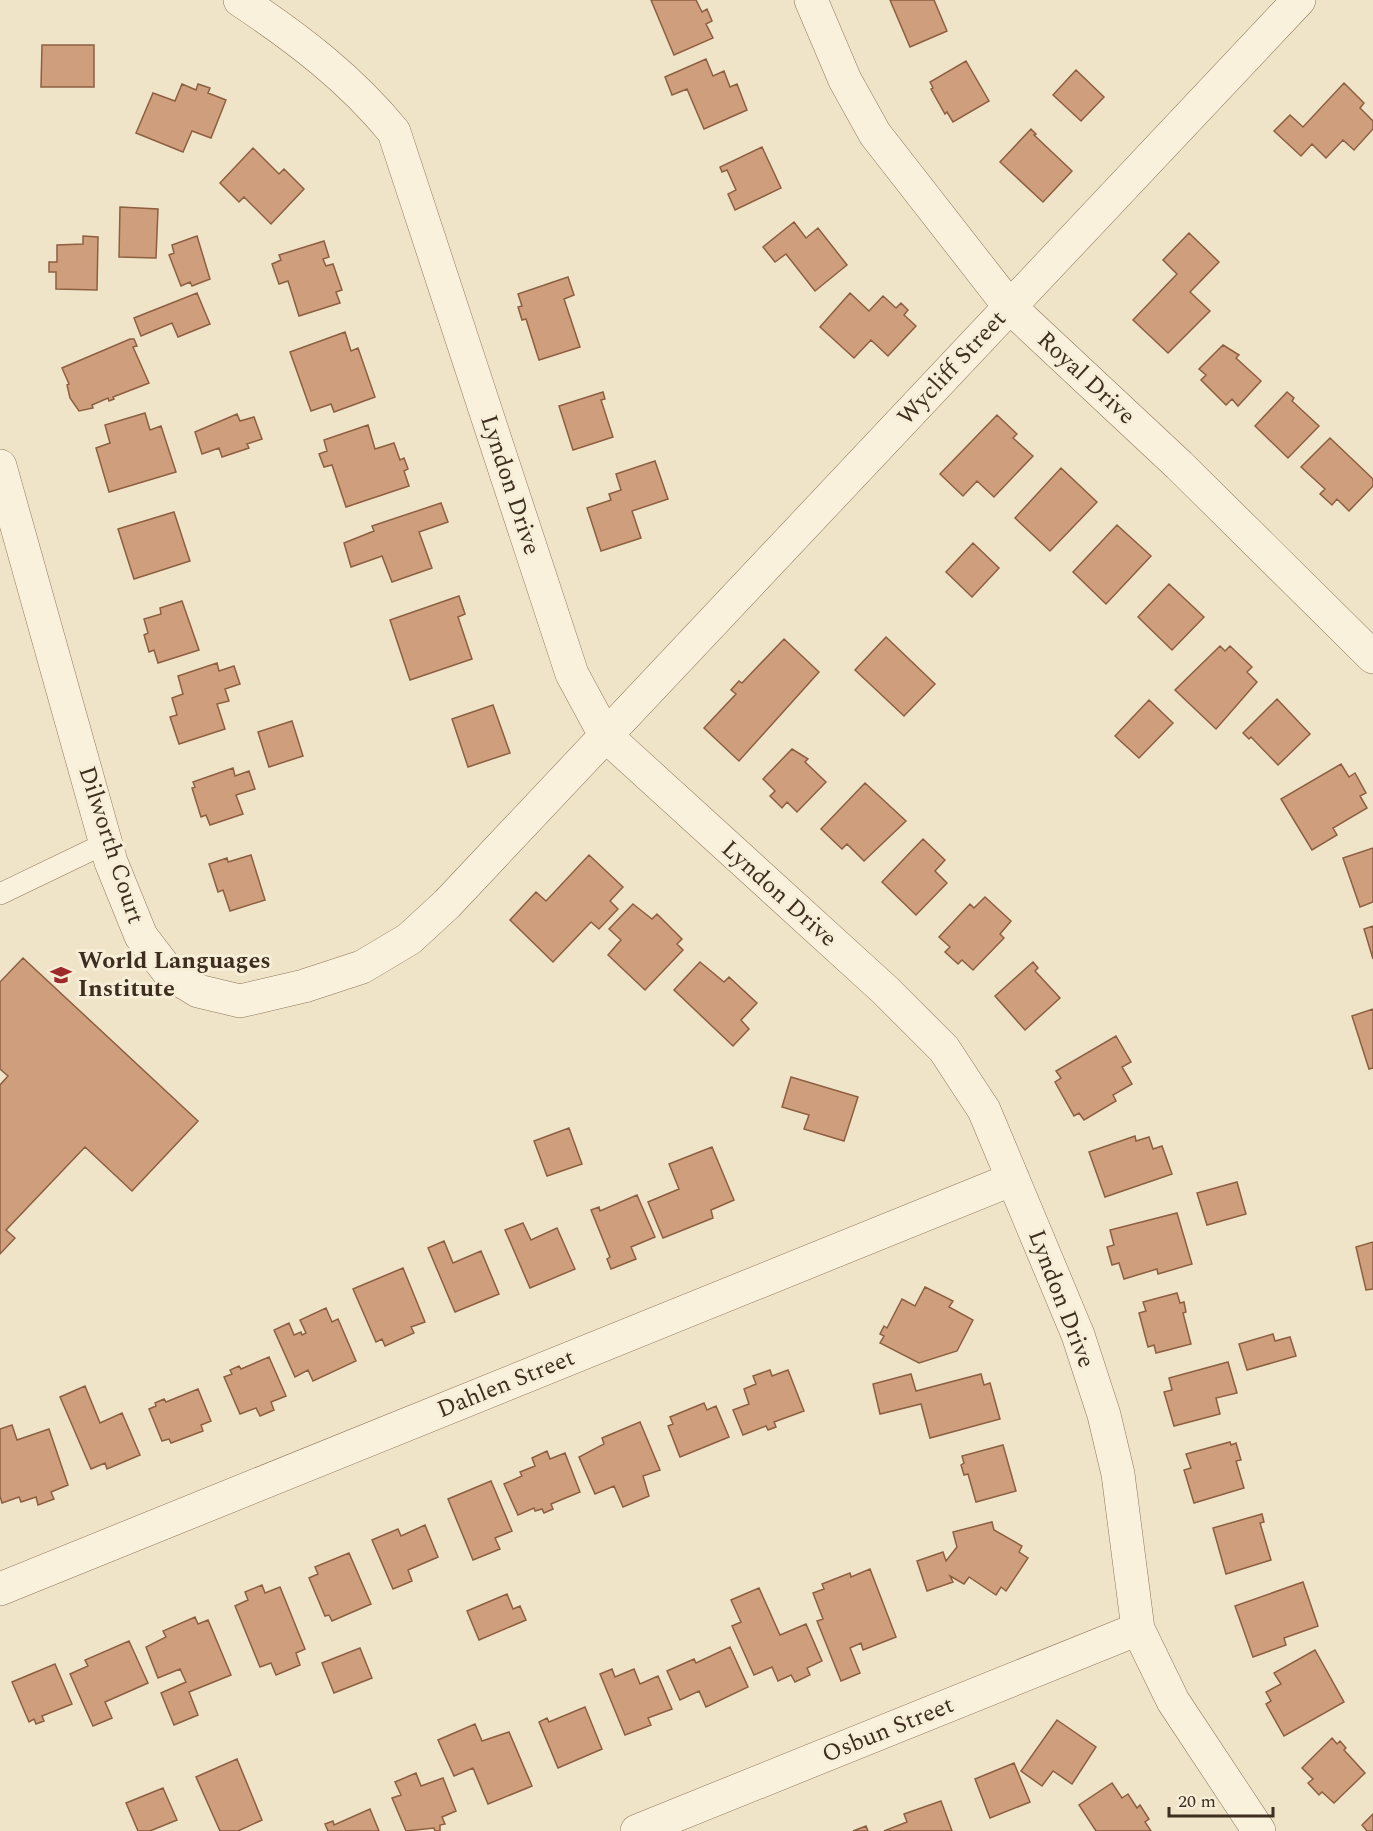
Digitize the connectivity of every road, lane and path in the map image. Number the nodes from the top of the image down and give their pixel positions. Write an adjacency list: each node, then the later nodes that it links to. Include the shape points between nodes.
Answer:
1 (240, 0): 7 (street, Lyndon Drive, via 330,64 394,132 572,674)
2 (812, 0): 4 (street, Royal Drive, via 845,80 874,134)
3 (1299, 0): 4 (street, Wycliff Street)
4 (1010, 307): 6 (street, Royal Drive, via 1179,465); 7 (street, Wycliff Street)
5 (0, 466): 8 (street, Dilworth Court)
6 (1373, 657)
7 (604, 735): 8 (street, Dilworth Court, via 447,904 409,939 362,967 240,1001 198,991 171,974 141,936); 10 (street, Lyndon Drive, via 885,990 944,1049 984,1110)
8 (106, 843): 9 (lane)
9 (0, 894)
10 (1013, 1179): 11 (street, Dahlen Street); 12 (street, Lyndon Drive, via 1078,1335 1104,1415 1118,1474)
11 (0, 1589)
12 (1138, 1629): 13 (street, Osbun Street); 15 (street, Lyndon Drive, via 1173,1701)
13 (698, 1820): 14 (street, Osbun Street)
14 (637, 1831)
15 (1259, 1831)

